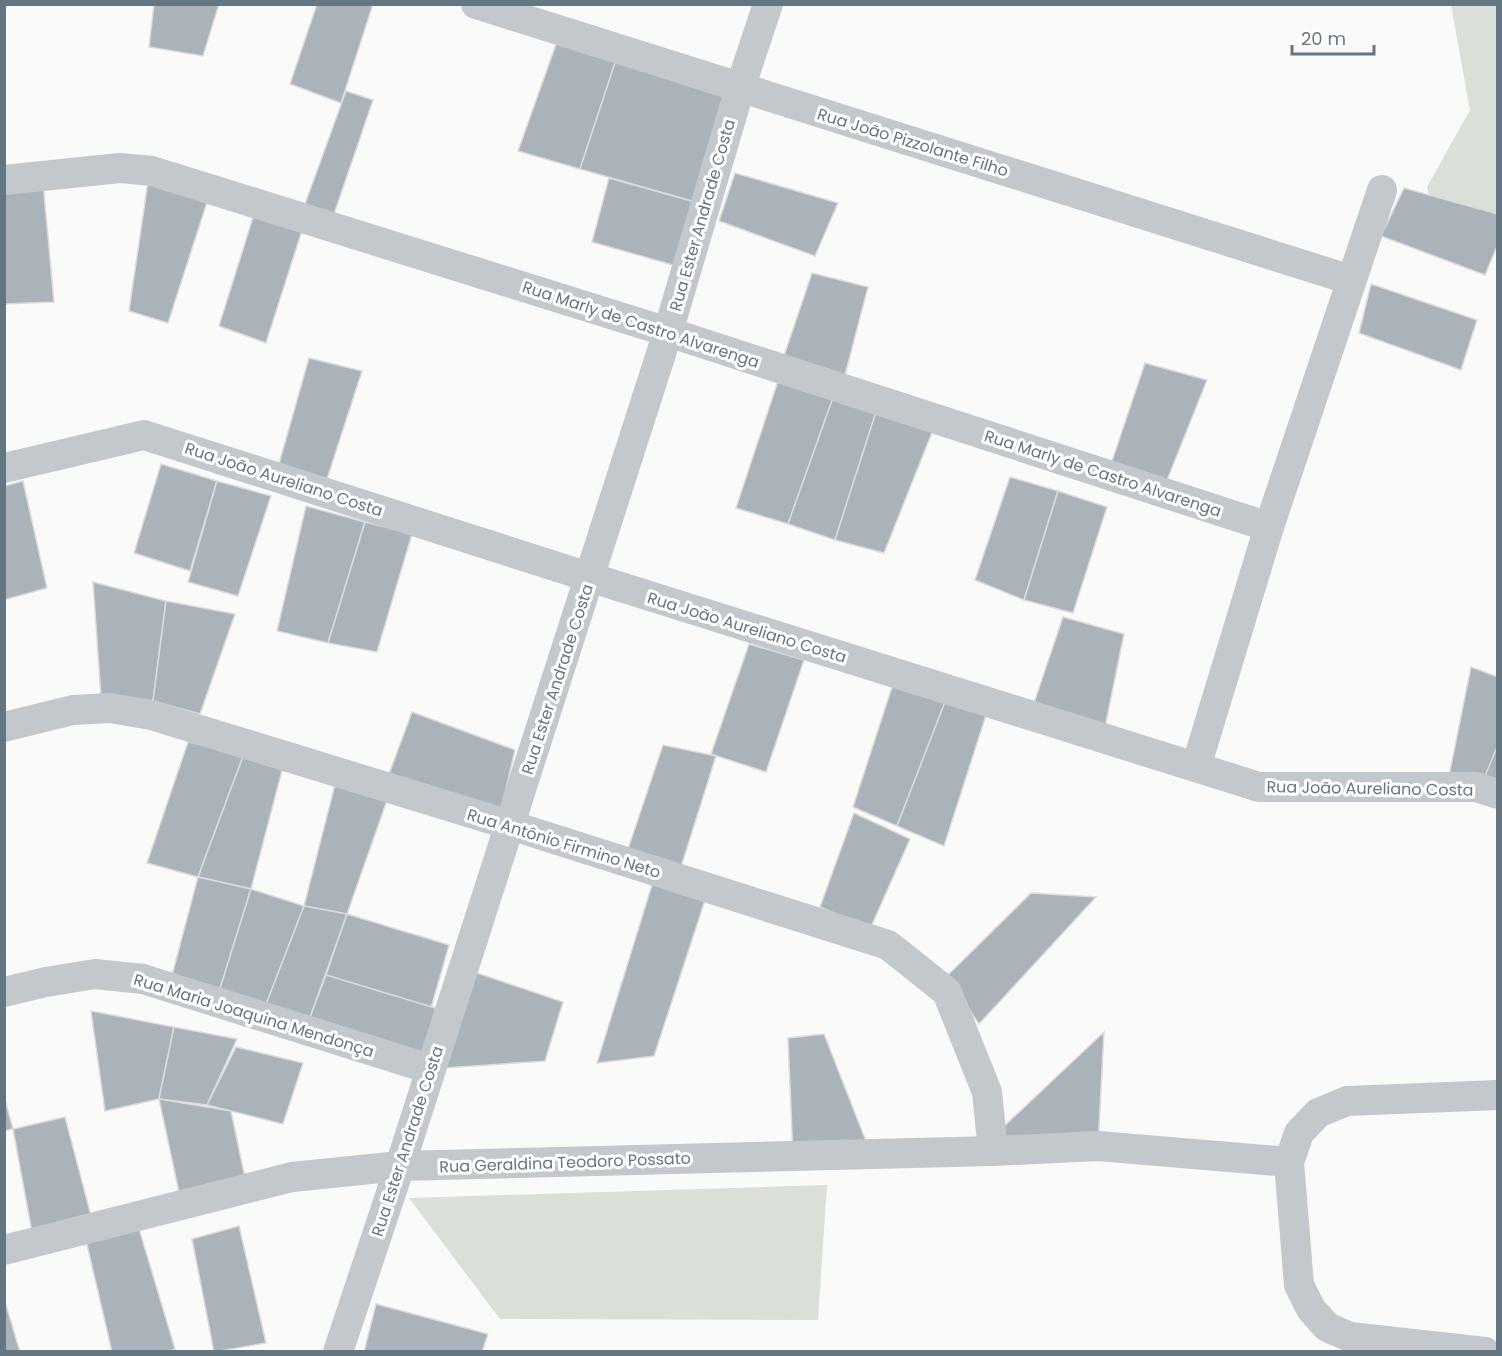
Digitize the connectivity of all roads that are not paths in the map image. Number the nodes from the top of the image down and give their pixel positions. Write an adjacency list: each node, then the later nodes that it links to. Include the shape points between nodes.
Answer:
1 (476, 4): 3 (street, Rua João Pizzolante Filho)
2 (768, 4): 3 (street, Rua Ester Andrade Costa)
3 (740, 88): 6 (street, Rua João Pizzolante Filho); 7 (street, Rua Ester Andrade Costa)
4 (4, 180): 7 (street, Rua Marly de Castro Alvarenga, via 120,168 152,171)
5 (1382, 190): 6 (street)
6 (1351, 280): 9 (street)
7 (668, 332): 9 (street, Rua Marly de Castro Alvarenga); 10 (street, Rua Ester Andrade Costa)
8 (4, 468): 10 (street, Rua João Aureliano Costa, via 144,435)
9 (1269, 527): 12 (street)
10 (589, 577): 12 (street, Rua João Aureliano Costa); 14 (street, Rua Ester Andrade Costa)
11 (4, 727): 14 (street, Rua Antônio Firmino Neto, via 73,710 110,708 151,716)
12 (1196, 767): 13 (street, Rua João Aureliano Costa, via 1259,787 1476,787)
13 (1497, 794)
14 (510, 825): 16 (street, Rua Ester Andrade Costa); 18 (street, Rua Antônio Firmino Neto, via 888,945 947,992 987,1092)
15 (4, 992): 16 (street, Rua Maria Joaquina Mendonça, via 95,974 143,979)
16 (430, 1069): 20 (street, Rua Ester Andrade Costa)
17 (1497, 1095): 19 (street, via 1347,1101 1318,1113 1299,1133)
18 (993, 1151): 19 (street, Rua Geraldina Teodoro Possato, via 1098,1146); 20 (street, Rua Geraldina Teodoro Possato)
19 (1289, 1162): 23 (street, via 1299,1285 1311,1309 1327,1327 1350,1337)
20 (400, 1166): 21 (street, Rua Geraldina Teodoro Possato, via 292,1177); 22 (street, Rua Ester Andrade Costa)
21 (4, 1250)
22 (338, 1352)
23 (1485, 1352)

